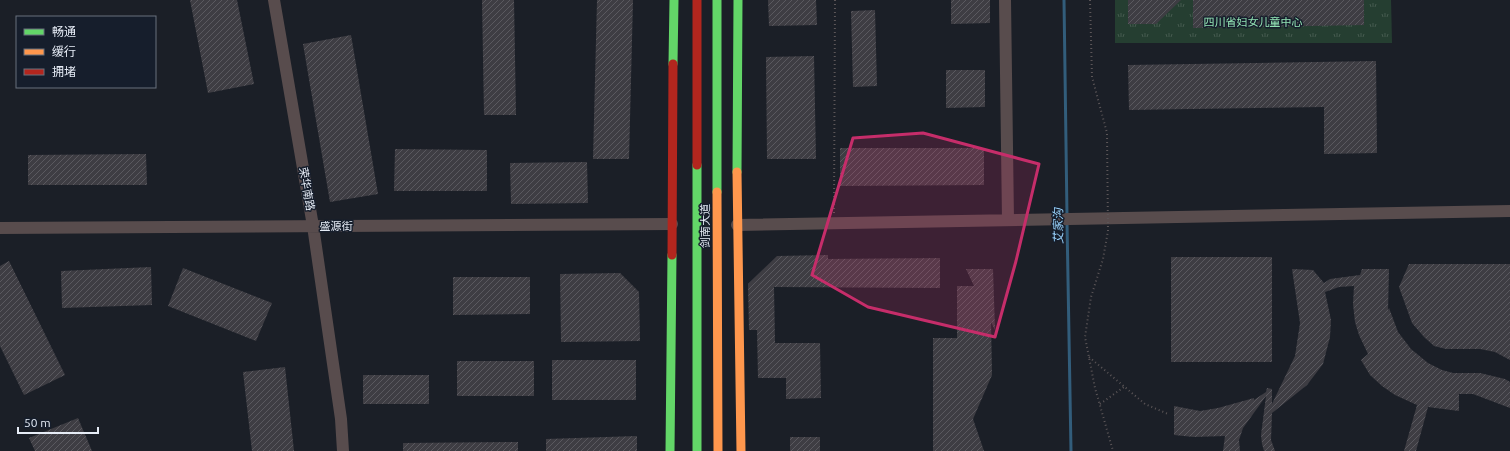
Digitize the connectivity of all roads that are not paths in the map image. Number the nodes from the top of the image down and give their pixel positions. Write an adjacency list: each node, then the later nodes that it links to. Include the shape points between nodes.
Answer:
1 (274, 0): 11 (street, 荣华南路)
2 (674, 0): 9 (main road)
3 (697, 0): 15 (main road, 剑南大道)
4 (717, 0): 16 (main road, 剑南大道)
5 (738, 0): 10 (main road)
6 (1005, 0): 8 (street)
7 (1510, 211): 8 (street)
8 (1008, 220): 10 (street)
9 (672, 224): 11 (street, 盛源街); 14 (main road)
10 (737, 225): 17 (main road)
11 (313, 226): 12 (street, 盛源街); 13 (street, 荣华南路, via 341,419)
12 (0, 228)
13 (343, 451)
14 (670, 451)
15 (697, 451)
16 (718, 451)
17 (741, 451)

